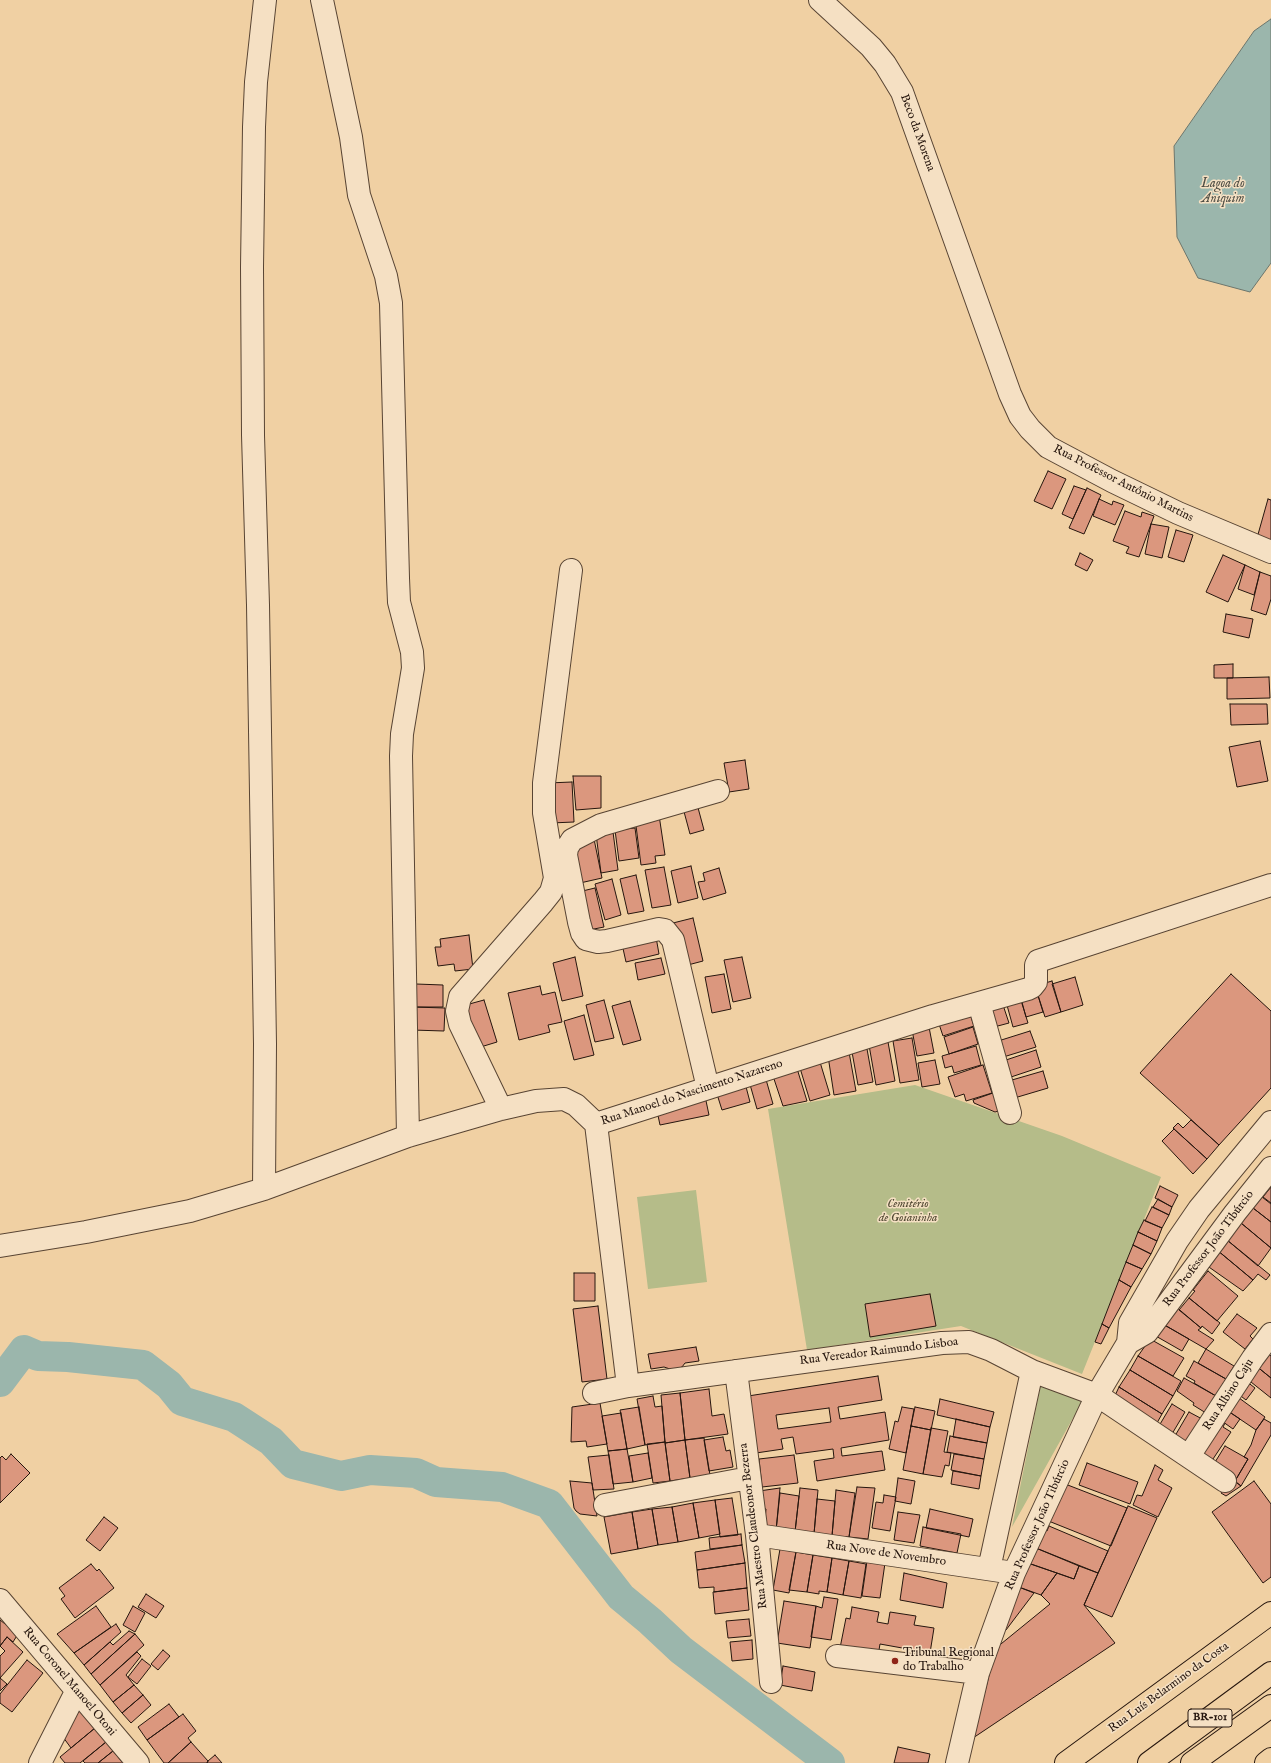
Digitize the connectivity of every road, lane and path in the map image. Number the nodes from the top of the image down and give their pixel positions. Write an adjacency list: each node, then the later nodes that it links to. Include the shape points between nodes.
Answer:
1 (265, 0): 17 (street, via 255,97 252,267 265,1036)
2 (322, 0): 15 (street, via 351,137 358,194 386,276 391,303 399,602 412,652 413,668 401,756)
3 (820, 0): 4 (street, Beco da Morena, via 871,47 902,92)
4 (973, 292): 5 (street, Rua Professor Antônio Martins, via 1020,416 1048,447 1178,513)
5 (1271, 552)
6 (571, 570): 11 (street, via 544,783 544,813 555,878 551,892 460,997 457,1011 460,1024)
7 (718, 791): 10 (street, via 594,828 572,840 566,855 579,922 586,939 592,942 607,941 659,929 665,930 673,940)
8 (1271, 885): 9 (street, Rua Manoel do Nascimento Nazareno, via 1038,961 1035,985)
9 (979, 1003): 10 (street, Rua Manoel do Nascimento Nazareno); 12 (street)
10 (708, 1088): 14 (street, Rua Manoel do Nascimento Nazareno)
11 (501, 1109): 14 (street, via 536,1101 564,1099 576,1105); 15 (street)
12 (1010, 1113)
13 (1271, 1122): 20 (street, Rua Professor João Tibúrcio, via 1213,1190 1177,1241 1130,1323)
14 (596, 1124): 23 (street, Rua Manoel do Nascimento Nazareno)
15 (408, 1136): 17 (street)
16 (1271, 1168): 20 (street, Rua Professor João Tibúrcio, via 1235,1212 1147,1332)
17 (264, 1189): 18 (street, via 190,1211)
18 (0, 1246)
19 (1271, 1334): 26 (street, Rua Albino Caju, via 1252,1358)
20 (1128, 1343): 25 (street, Rua Professor João Tibúrcio)
21 (736, 1371): 22 (street, Rua Vereador Raimundo Lisboa, via 958,1341 985,1347); 23 (street, Rua Vereador Raimundo Lisboa); 27 (street, Rua Maestro Claudeonor Bezerra)
22 (1032, 1371): 25 (street, Rua Vereador Raimundo Lisboa); 31 (street)
23 (628, 1386): 24 (street, Rua Vereador Raimundo Lisboa)
24 (594, 1393)
25 (1097, 1395): 26 (street, Rua Vereador Raimundo Lisboa); 32 (street, Rua Professor João Tibúrcio)
26 (1189, 1456): 28 (street, Rua Vereador Raimundo Lisboa)
27 (749, 1478): 29 (street); 30 (street, Rua Maestro Claudeonor Bezerra)
28 (1225, 1481)
29 (605, 1506)
30 (757, 1535): 31 (street, Rua Nove de Novembro); 38 (street, Rua Maestro Claudeonor Bezerra)
31 (989, 1569): 32 (street, Rua Nove de Novembro)
32 (1014, 1573): 36 (street, Rua Professor João Tibúrcio)
33 (0, 1600): 39 (street, Rua Coronel Manoel Otoni)
34 (1271, 1613): 45 (main road, Rua Luís Belarmino da Costa)
35 (837, 1656): 36 (street)
36 (978, 1673): 44 (street, Rua Professor João Tibúrcio)
37 (1271, 1673): 46 (main road, BR-101)
38 (771, 1682)
39 (76, 1692): 42 (street); 43 (street, Rua Coronel Manoel Otoni)
40 (1271, 1706): 47 (main road, BR-101)
41 (1271, 1759): 48 (main road)
42 (40, 1763)
43 (138, 1763)
44 (957, 1763)
45 (1066, 1763)
46 (1149, 1763)
47 (1192, 1763)
48 (1266, 1763)

